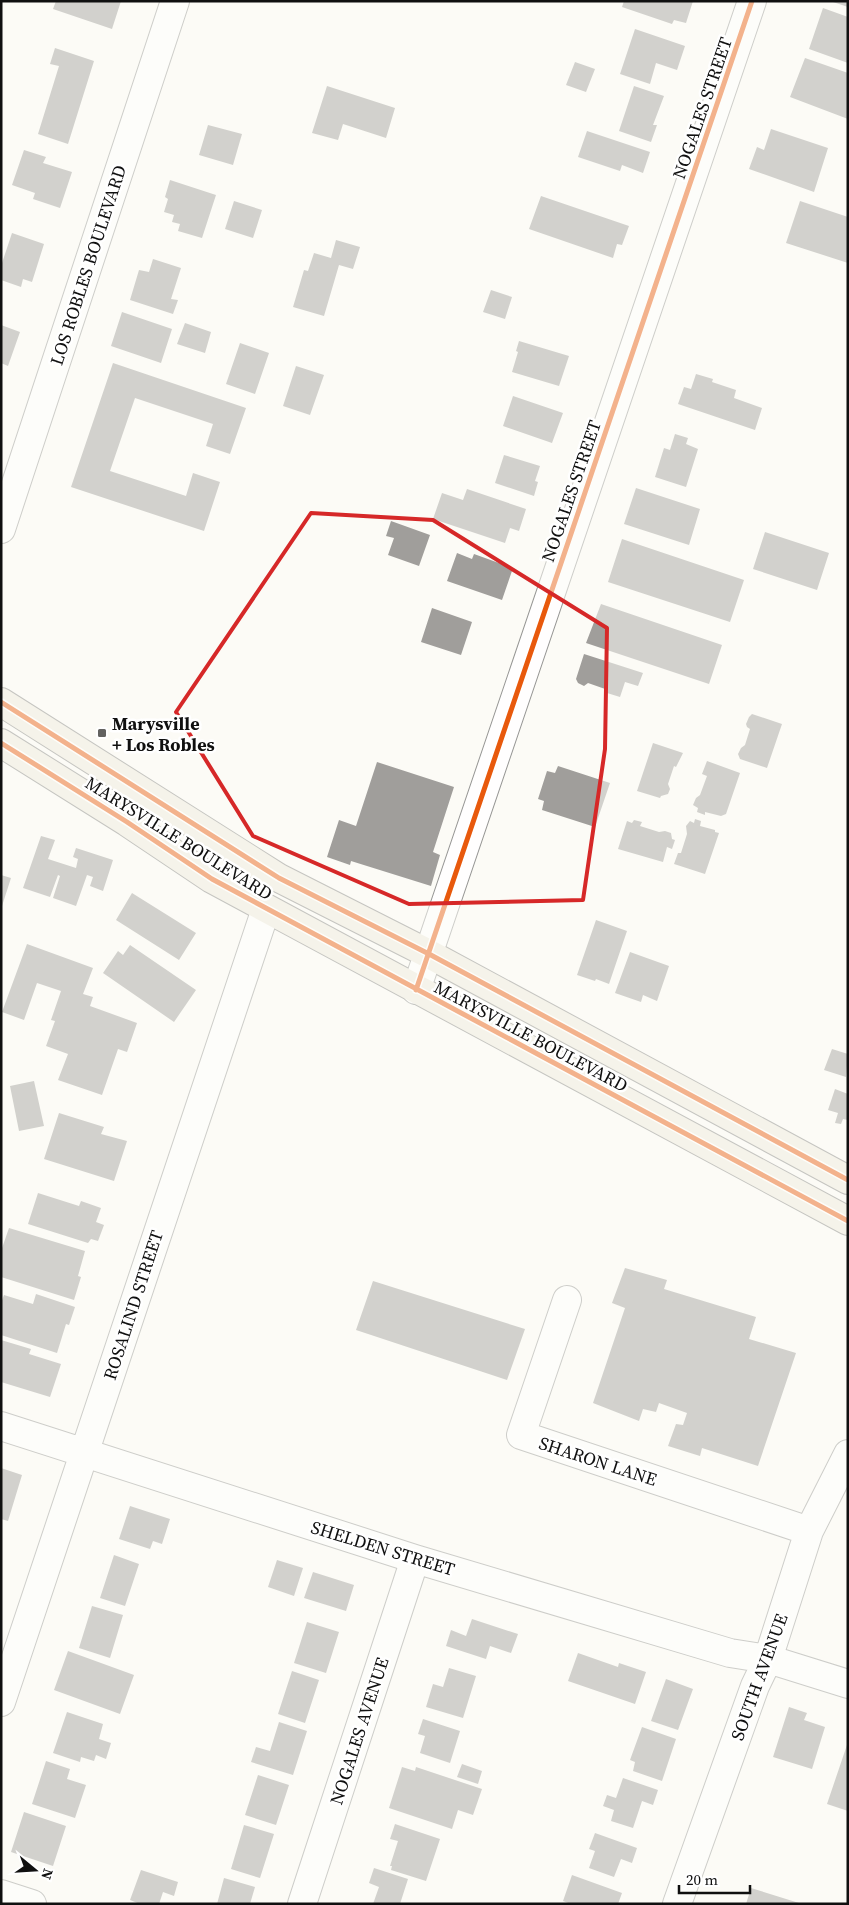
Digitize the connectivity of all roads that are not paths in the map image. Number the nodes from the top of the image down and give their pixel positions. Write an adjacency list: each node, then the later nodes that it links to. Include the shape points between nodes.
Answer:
1 (175, 1): 3 (street, LOS ROBLES BOULEVARD)
2 (752, 1): 8 (street, NOGALES STREET)
3 (1, 529)
4 (1, 702): 6 (main road, MARYSVILLE BOULEVARD)
5 (1, 743): 7 (main road, MARYSVILLE BOULEVARD, via 212,879)
6 (279, 878): 7 (main road); 8 (main road, MARYSVILLE BOULEVARD)
7 (266, 909): 9 (main road, MARYSVILLE BOULEVARD); 17 (street, ROSALIND STREET)
8 (428, 954): 9 (street, NOGALES STREET); 10 (main road, MARYSVILLE BOULEVARD)
9 (416, 990): 11 (main road, MARYSVILLE BOULEVARD)
10 (583, 1038): 11 (main road, via 598,1064 654,1104); 12 (main road, MARYSVILLE BOULEVARD)
11 (660, 1122): 12 (main road, via 677,1115 700,1120 751,1142); 14 (main road, MARYSVILLE BOULEVARD)
12 (769, 1138): 13 (main road, MARYSVILLE BOULEVARD)
13 (848, 1180)
14 (848, 1222)
15 (567, 1300): 19 (street, SHARON LANE, via 521,1435)
16 (1, 1426): 17 (street, SHELDEN STREET)
17 (84, 1453): 20 (street, SHELDEN STREET); 23 (street, ROSALIND STREET)
18 (848, 1454): 19 (street, SOUTH AVENUE)
19 (809, 1532): 21 (street, SOUTH AVENUE)
20 (415, 1559): 21 (street, SHELDEN STREET, via 730,1653); 26 (street, NOGALES AVENUE)
21 (768, 1658): 22 (street, SHELDEN STREET); 27 (street, SOUTH AVENUE)
22 (848, 1684)
23 (1, 1702)
24 (1, 1894): 25 (street)
25 (32, 1904)
26 (302, 1904)
27 (677, 1904)

